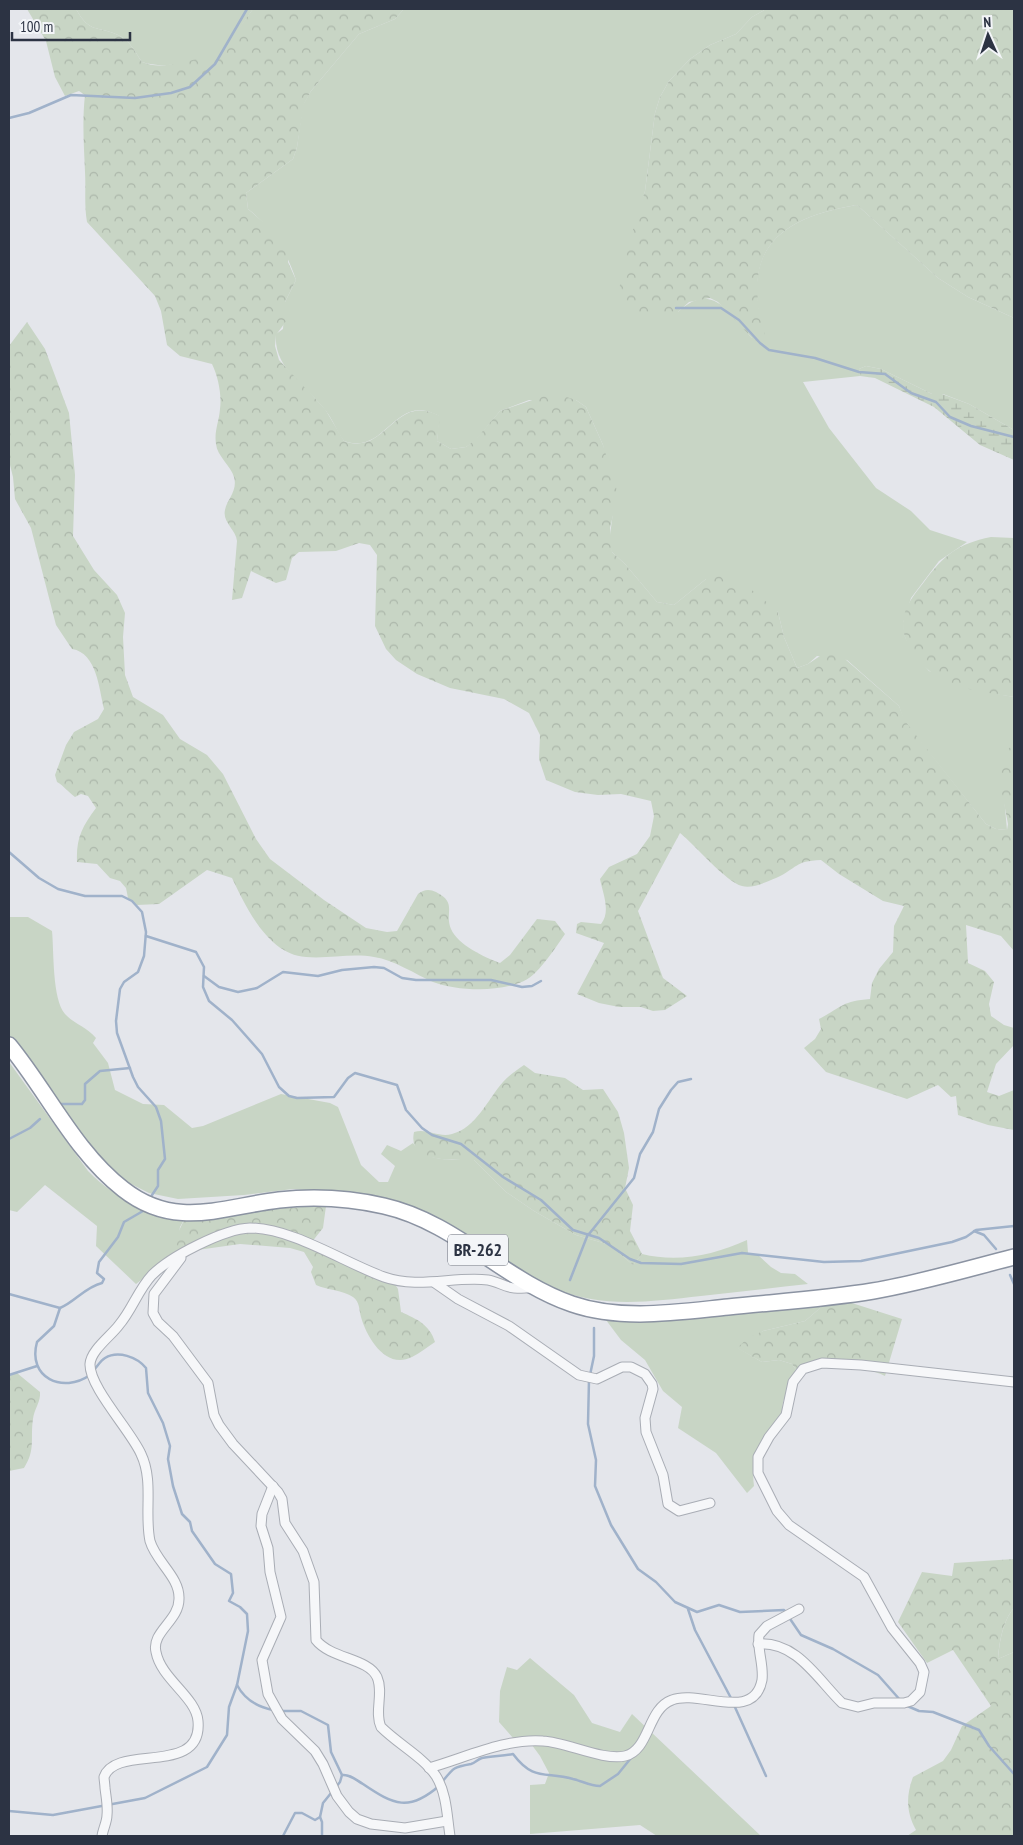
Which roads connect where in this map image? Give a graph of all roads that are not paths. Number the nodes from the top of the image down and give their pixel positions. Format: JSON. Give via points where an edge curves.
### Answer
{"nodes":[{"id":1,"x":9,"y":1045,"type":"edge"},
{"id":2,"x":186,"y":1252,"type":"junction"},
{"id":3,"x":1014,"y":1257,"type":"edge"},
{"id":4,"x":435,"y":1283,"type":"junction"},
{"id":5,"x":536,"y":1288,"type":"junction"},
{"id":6,"x":1014,"y":1382,"type":"edge"},
{"id":7,"x":273,"y":1486,"type":"junction"},
{"id":8,"x":710,"y":1503,"type":"dead end"},
{"id":9,"x":799,"y":1609,"type":"dead end"},
{"id":10,"x":758,"y":1644,"type":"junction"},
{"id":11,"x":429,"y":1768,"type":"junction"},
{"id":12,"x":447,"y":1821,"type":"junction"},
{"id":13,"x":102,"y":1836,"type":"edge"},
{"id":14,"x":450,"y":1836,"type":"edge"}],
"edges":[{"from":1,"to":5,"type":"highway","number":"BR-262","via":[[94,1160],[124,1190],[148,1204],[184,1214],[310,1197],[346,1199],[388,1207],[431,1223]]},
{"from":2,"to":4,"type":"street","via":[[236,1230],[262,1229],[387,1278]]},
{"from":2,"to":7,"type":"street","via":[[154,1294],[153,1313],[208,1382],[218,1425]]},
{"from":2,"to":13,"type":"street","via":[[153,1274],[123,1321],[93,1356],[90,1367],[96,1386],[144,1461],[151,1545],[180,1595],[176,1614],[155,1643],[156,1652],[166,1674],[196,1713],[198,1730],[192,1743],[182,1752],[124,1762],[107,1773],[104,1780],[107,1816]]},
{"from":3,"to":5,"type":"highway","number":"BR-262","via":[[873,1291],[645,1314],[575,1305]]},
{"from":4,"to":5,"type":"street","via":[[488,1280],[511,1287]]},
{"from":4,"to":8,"type":"street","via":[[509,1326],[579,1375],[597,1379],[622,1367],[631,1367],[645,1374],[653,1389],[645,1418],[646,1432],[664,1476],[668,1504],[679,1511]]},
{"from":6,"to":10,"type":"street","via":[[861,1365],[822,1363],[803,1369],[793,1382],[784,1419],[758,1458],[758,1473],[777,1511],[789,1526],[858,1572],[869,1584],[892,1628],[923,1667],[924,1680],[920,1692],[911,1701],[850,1707],[842,1704],[797,1656],[778,1646]]},
{"from":7,"to":11,"type":"street","via":[[282,1499],[285,1523],[309,1567],[315,1591],[316,1640],[331,1653],[371,1669],[378,1680],[381,1727]]},
{"from":7,"to":12,"type":"street","via":[[261,1526],[281,1617],[262,1660],[268,1694],[282,1719],[315,1751],[337,1796],[357,1819],[378,1826],[405,1828]]},
{"from":9,"to":10,"type":"street","via":[[761,1631]]},
{"from":10,"to":11,"type":"street","via":[[762,1680],[751,1698],[742,1703],[691,1697],[671,1700],[656,1713],[638,1747],[628,1755],[615,1756],[543,1741],[525,1741]]},
{"from":11,"to":12,"type":"street","via":[[441,1788]]},
{"from":12,"to":14,"type":"street"}]}
